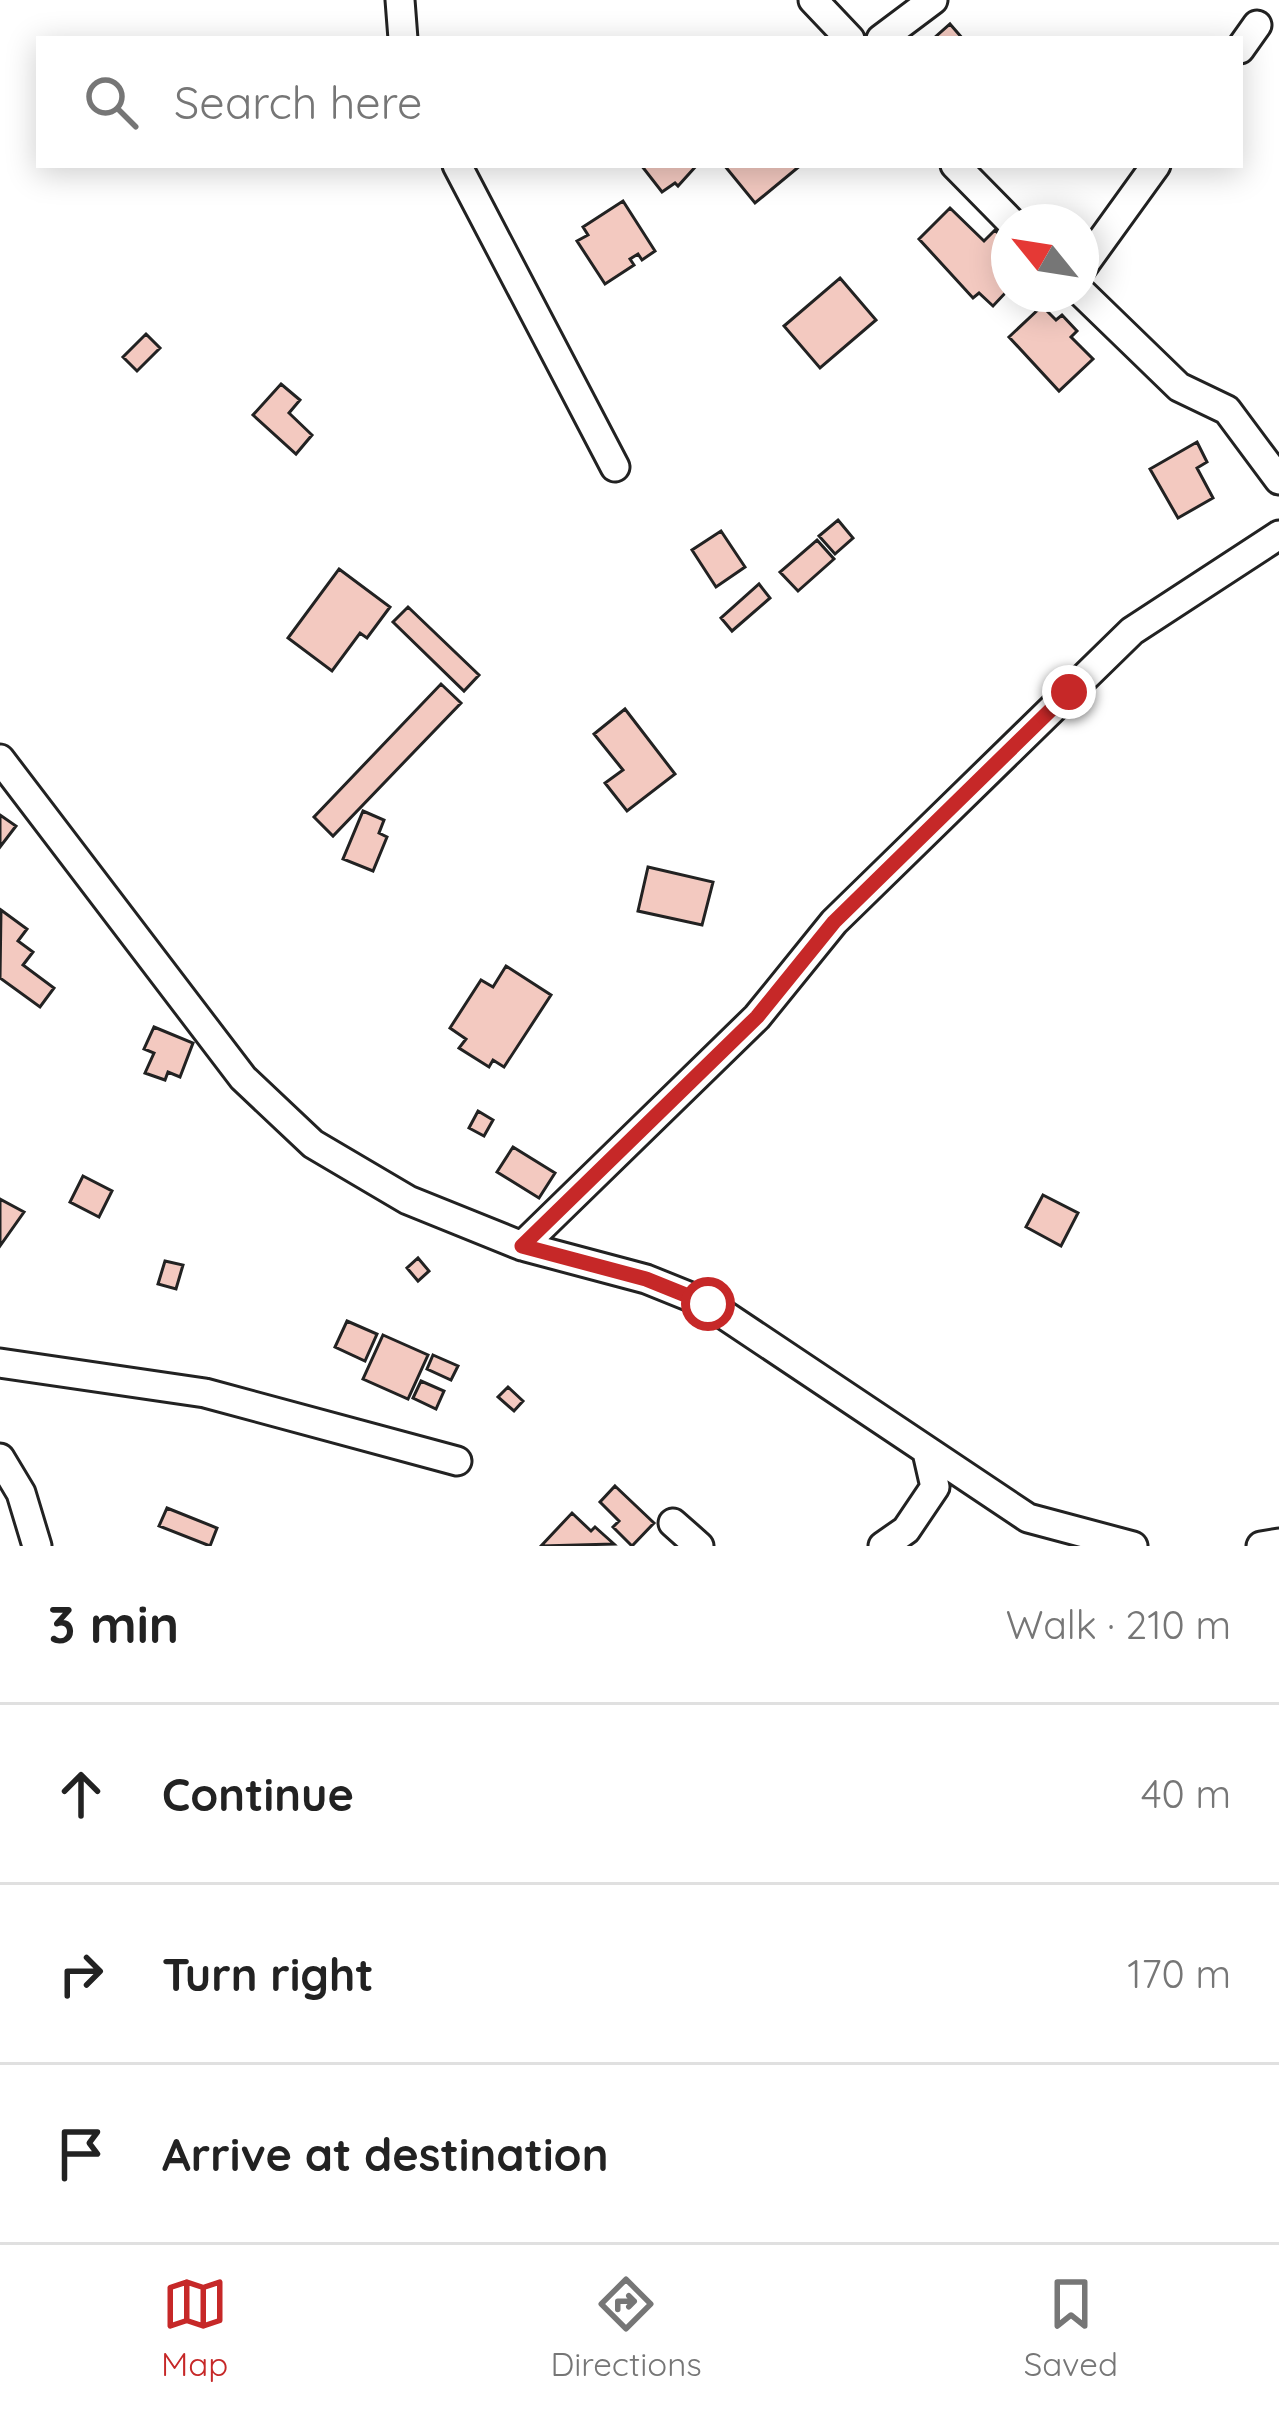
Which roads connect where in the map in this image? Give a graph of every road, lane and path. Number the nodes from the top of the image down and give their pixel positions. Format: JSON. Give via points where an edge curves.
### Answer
{"nodes":[{"id":1,"x":400,"y":0,"type":"edge"},
{"id":2,"x":813,"y":0,"type":"edge"},
{"id":3,"x":933,"y":0,"type":"edge"},
{"id":4,"x":1257,"y":25,"type":"dead end"},
{"id":5,"x":403,"y":36,"type":"edge"},
{"id":6,"x":847,"y":36,"type":"edge"},
{"id":7,"x":885,"y":36,"type":"edge"},
{"id":8,"x":1243,"y":45,"type":"edge"},
{"id":9,"x":459,"y":168,"type":"edge"},
{"id":10,"x":958,"y":168,"type":"edge"},
{"id":11,"x":1154,"y":168,"type":"edge"},
{"id":12,"x":993,"y":204,"type":"edge"},
{"id":13,"x":1099,"y":244,"type":"edge"},
{"id":14,"x":1099,"y":310,"type":"edge"},
{"id":15,"x":615,"y":467,"type":"dead end"},
{"id":16,"x":1279,"y":479,"type":"edge"},
{"id":17,"x":1279,"y":535,"type":"edge"},
{"id":18,"x":0,"y":759,"type":"edge"},
{"id":19,"x":522,"y":1246,"type":"junction"},
{"id":20,"x":0,"y":1363,"type":"edge"},
{"id":21,"x":927,"y":1452,"type":"junction"},
{"id":22,"x":0,"y":1458,"type":"edge"},
{"id":23,"x":457,"y":1461,"type":"dead end"},
{"id":24,"x":673,"y":1522,"type":"dead end"},
{"id":25,"x":1279,"y":1543,"type":"edge"},
{"id":26,"x":37,"y":1546,"type":"edge"},
{"id":27,"x":699,"y":1546,"type":"edge"},
{"id":28,"x":883,"y":1546,"type":"edge"},
{"id":29,"x":1133,"y":1546,"type":"edge"},
{"id":30,"x":1261,"y":1546,"type":"edge"}],
"edges":[{"from":1,"to":5,"type":"street"},
{"from":2,"to":6,"type":"street"},
{"from":3,"to":7,"type":"street"},
{"from":4,"to":8,"type":"street"},
{"from":9,"to":15,"type":"street"},
{"from":10,"to":12,"type":"street"},
{"from":11,"to":13,"type":"street"},
{"from":14,"to":16,"type":"street","via":[[1179,388],[1227,410]]},
{"from":17,"to":19,"type":"street","via":[[1132,631],[834,922],[757,1017]]},
{"from":18,"to":19,"type":"street","via":[[243,1078],[313,1144],[408,1200]]},
{"from":19,"to":21,"type":"street","via":[[708,1304]]},
{"from":20,"to":23,"type":"street","via":[[206,1393]]},
{"from":21,"to":28,"type":"street","via":[[935,1487],[906,1530]]},
{"from":21,"to":29,"type":"street","via":[[1028,1518]]},
{"from":22,"to":26,"type":"street"},
{"from":24,"to":27,"type":"street"},
{"from":25,"to":30,"type":"street"}]}
